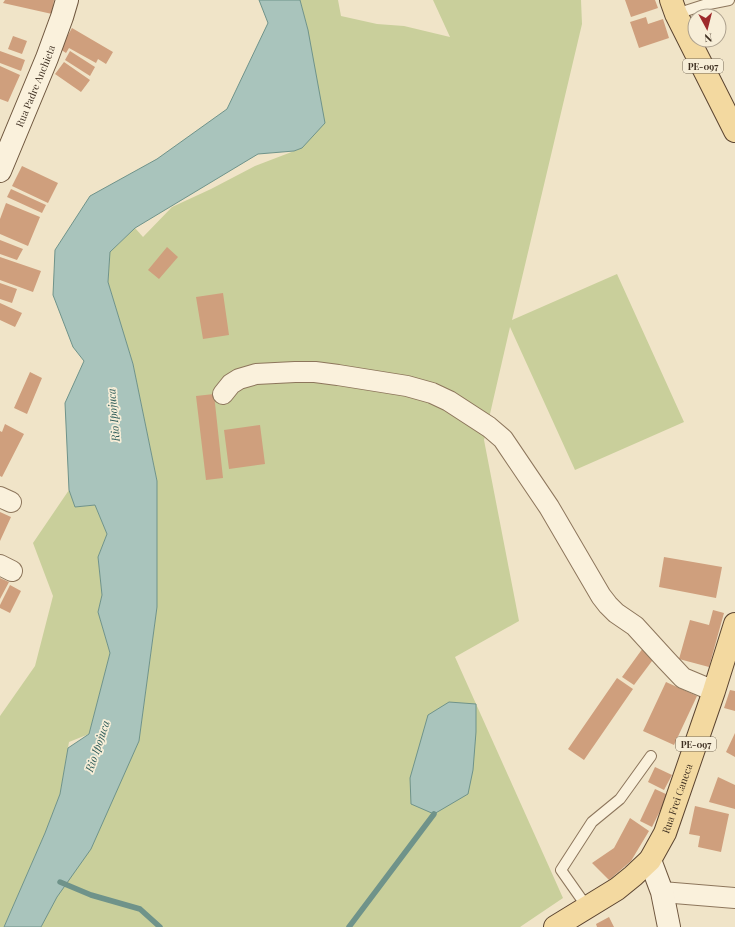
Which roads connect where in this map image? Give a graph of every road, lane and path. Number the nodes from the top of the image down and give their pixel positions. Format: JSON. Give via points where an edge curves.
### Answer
{"nodes":[{"id":1,"x":67,"y":0,"type":"edge"},
{"id":2,"x":729,"y":0,"type":"edge"},
{"id":3,"x":674,"y":7,"type":"edge"},
{"id":4,"x":735,"y":132,"type":"edge"},
{"id":5,"x":0,"y":171,"type":"edge"},
{"id":6,"x":224,"y":394,"type":"dead end"},
{"id":7,"x":735,"y":624,"type":"edge"},
{"id":8,"x":714,"y":690,"type":"junction"},
{"id":9,"x":651,"y":756,"type":"dead end"},
{"id":10,"x":650,"y":860,"type":"junction"},
{"id":11,"x":662,"y":892,"type":"junction"},
{"id":12,"x":735,"y":898,"type":"edge"},
{"id":13,"x":587,"y":907,"type":"junction"},
{"id":14,"x":555,"y":927,"type":"edge"},
{"id":15,"x":669,"y":927,"type":"edge"}],
"edges":[{"from":1,"to":5,"type":"street","name":"Rua Padre Anchieta","via":[[47,58]]},
{"from":2,"to":3,"type":"lane"},
{"from":3,"to":4,"type":"main road","number":"PE-097"},
{"from":6,"to":8,"type":"street","via":[[231,384],[256,374],[315,372],[407,386],[432,393],[473,415],[503,439],[549,506],[608,605],[635,626],[683,678]]},
{"from":7,"to":8,"type":"main road","name":"Rua Frei Caneca","number":"PE-097"},
{"from":8,"to":10,"type":"main road","name":"Rua Frei Caneca","number":"PE-097","via":[[665,833]]},
{"from":9,"to":13,"type":"lane","via":[[620,799],[592,822],[561,870]]},
{"from":10,"to":11,"type":"street"},
{"from":10,"to":13,"type":"main road","name":"Rua Frei Caneca","number":"PE-097","via":[[617,889]]},
{"from":11,"to":12,"type":"street"},
{"from":11,"to":15,"type":"street"},
{"from":13,"to":14,"type":"main road","name":"Rua Frei Caneca","number":"PE-097"}]}
